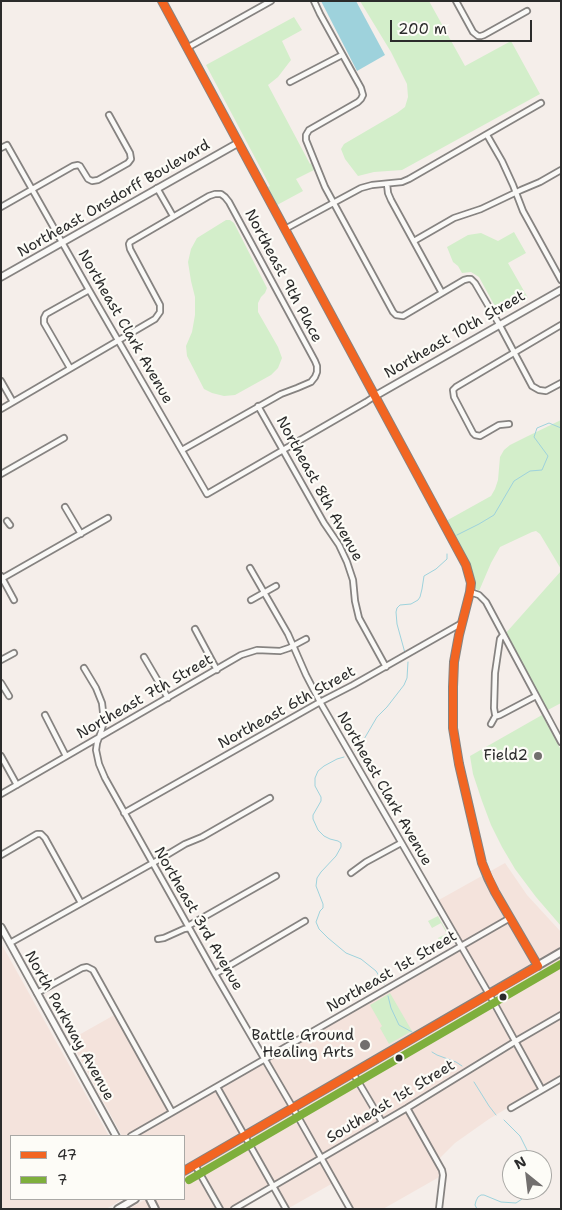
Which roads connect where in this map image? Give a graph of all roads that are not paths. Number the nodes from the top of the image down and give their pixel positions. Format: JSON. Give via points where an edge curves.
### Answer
{"nodes":[{"id":1,"x":162,"y":1,"type":"edge"},
{"id":2,"x":271,"y":1,"type":"edge"},
{"id":3,"x":314,"y":1,"type":"edge"},
{"id":4,"x":456,"y":1,"type":"edge"},
{"id":5,"x":527,"y":11,"type":"dead end"},
{"id":6,"x":187,"y":48,"type":"junction"},
{"id":7,"x":342,"y":54,"type":"junction"},
{"id":8,"x":290,"y":82,"type":"dead end"},
{"id":9,"x":541,"y":103,"type":"dead end"},
{"id":10,"x":109,"y":114,"type":"dead end"},
{"id":11,"x":487,"y":135,"type":"junction"},
{"id":12,"x":238,"y":143,"type":"junction"},
{"id":13,"x":1,"y":148,"type":"edge"},
{"id":14,"x":561,"y":170,"type":"edge"},
{"id":15,"x":387,"y":184,"type":"junction"},
{"id":16,"x":157,"y":188,"type":"junction"},
{"id":17,"x":32,"y":190,"type":"junction"},
{"id":18,"x":515,"y":192,"type":"junction"},
{"id":19,"x":334,"y":204,"type":"junction"},
{"id":20,"x":1,"y":207,"type":"edge"},
{"id":21,"x":173,"y":216,"type":"junction"},
{"id":22,"x":285,"y":229,"type":"junction"},
{"id":23,"x":414,"y":241,"type":"junction"},
{"id":24,"x":62,"y":243,"type":"junction"},
{"id":25,"x":1,"y":277,"type":"edge"},
{"id":26,"x":561,"y":280,"type":"edge"},
{"id":27,"x":89,"y":290,"type":"junction"},
{"id":28,"x":561,"y":290,"type":"edge"},
{"id":29,"x":442,"y":292,"type":"junction"},
{"id":30,"x":499,"y":324,"type":"junction"},
{"id":31,"x":561,"y":325,"type":"edge"},
{"id":32,"x":118,"y":341,"type":"junction"},
{"id":33,"x":514,"y":352,"type":"junction"},
{"id":34,"x":70,"y":368,"type":"junction"},
{"id":35,"x":1,"y":382,"type":"edge"},
{"id":36,"x":561,"y":384,"type":"edge"},
{"id":37,"x":375,"y":396,"type":"junction"},
{"id":38,"x":13,"y":402,"type":"junction"},
{"id":39,"x":258,"y":406,"type":"junction"},
{"id":40,"x":1,"y":409,"type":"edge"},
{"id":41,"x":509,"y":424,"type":"dead end"},
{"id":42,"x":64,"y":438,"type":"dead end"},
{"id":43,"x":182,"y":450,"type":"junction"},
{"id":44,"x":283,"y":450,"type":"junction"},
{"id":45,"x":1,"y":474,"type":"edge"},
{"id":46,"x":207,"y":494,"type":"joint"},
{"id":47,"x":65,"y":507,"type":"dead end"},
{"id":48,"x":108,"y":518,"type":"dead end"},
{"id":49,"x":81,"y":534,"type":"junction"},
{"id":50,"x":250,"y":568,"type":"dead end"},
{"id":51,"x":2,"y":578,"type":"edge"},
{"id":52,"x":276,"y":586,"type":"dead end"},
{"id":53,"x":470,"y":592,"type":"junction"},
{"id":54,"x":264,"y":593,"type":"junction"},
{"id":55,"x":14,"y":600,"type":"dead end"},
{"id":56,"x":251,"y":600,"type":"dead end"},
{"id":57,"x":462,"y":623,"type":"junction"},
{"id":58,"x":195,"y":629,"type":"dead end"},
{"id":59,"x":503,"y":635,"type":"junction"},
{"id":60,"x":306,"y":639,"type":"dead end"},
{"id":61,"x":294,"y":646,"type":"junction"},
{"id":62,"x":14,"y":653,"type":"dead end"},
{"id":63,"x":144,"y":657,"type":"dead end"},
{"id":64,"x":1,"y":660,"type":"edge"},
{"id":65,"x":386,"y":667,"type":"junction"},
{"id":66,"x":84,"y":668,"type":"dead end"},
{"id":67,"x":217,"y":670,"type":"junction"},
{"id":68,"x":1,"y":682,"type":"edge"},
{"id":69,"x":9,"y":696,"type":"dead end"},
{"id":70,"x":536,"y":696,"type":"junction"},
{"id":71,"x":168,"y":698,"type":"junction"},
{"id":72,"x":320,"y":702,"type":"junction"},
{"id":73,"x":45,"y":715,"type":"dead end"},
{"id":74,"x":496,"y":715,"type":"junction"},
{"id":75,"x":491,"y":724,"type":"dead end"},
{"id":76,"x":99,"y":737,"type":"junction"},
{"id":77,"x":561,"y":742,"type":"edge"},
{"id":78,"x":1,"y":756,"type":"edge"},
{"id":79,"x":66,"y":756,"type":"junction"},
{"id":80,"x":17,"y":784,"type":"junction"},
{"id":81,"x":1,"y":794,"type":"edge"},
{"id":82,"x":270,"y":798,"type":"dead end"},
{"id":83,"x":124,"y":813,"type":"junction"},
{"id":84,"x":401,"y":843,"type":"junction"},
{"id":85,"x":1,"y":855,"type":"edge"},
{"id":86,"x":152,"y":863,"type":"junction"},
{"id":87,"x":351,"y":873,"type":"dead end"},
{"id":88,"x":276,"y":876,"type":"dead end"},
{"id":89,"x":80,"y":903,"type":"junction"},
{"id":90,"x":510,"y":918,"type":"junction"},
{"id":91,"x":305,"y":921,"type":"dead end"},
{"id":92,"x":189,"y":927,"type":"junction"},
{"id":93,"x":1,"y":928,"type":"edge"},
{"id":94,"x":158,"y":940,"type":"dead end"},
{"id":95,"x":10,"y":943,"type":"junction"},
{"id":96,"x":461,"y":946,"type":"junction"},
{"id":97,"x":561,"y":952,"type":"edge"},
{"id":98,"x":538,"y":966,"type":"junction"},
{"id":99,"x":215,"y":974,"type":"junction"},
{"id":100,"x":37,"y":993,"type":"junction"},
{"id":101,"x":489,"y":994,"type":"junction"},
{"id":102,"x":561,"y":1015,"type":"edge"},
{"id":103,"x":516,"y":1041,"type":"junction"},
{"id":104,"x":264,"y":1059,"type":"junction"},
{"id":105,"x":353,"y":1073,"type":"junction"},
{"id":106,"x":561,"y":1079,"type":"edge"},
{"id":107,"x":217,"y":1086,"type":"junction"},
{"id":108,"x":542,"y":1090,"type":"junction"},
{"id":109,"x":293,"y":1108,"type":"junction"},
{"id":110,"x":407,"y":1108,"type":"junction"},
{"id":111,"x":511,"y":1108,"type":"dead end"},
{"id":112,"x":172,"y":1112,"type":"junction"},
{"id":113,"x":382,"y":1122,"type":"junction"},
{"id":114,"x":115,"y":1135,"type":"edge"},
{"id":115,"x":133,"y":1135,"type":"edge"},
{"id":116,"x":245,"y":1136,"type":"junction"},
{"id":117,"x":322,"y":1158,"type":"junction"},
{"id":118,"x":196,"y":1165,"type":"junction"},
{"id":119,"x":185,"y":1170,"type":"edge"},
{"id":120,"x":274,"y":1186,"type":"junction"},
{"id":121,"x":134,"y":1200,"type":"edge"},
{"id":122,"x":349,"y":1207,"type":"edge"},
{"id":123,"x":118,"y":1209,"type":"edge"},
{"id":124,"x":220,"y":1209,"type":"edge"},
{"id":125,"x":234,"y":1209,"type":"edge"},
{"id":126,"x":286,"y":1209,"type":"edge"},
{"id":127,"x":342,"y":1209,"type":"edge"},
{"id":128,"x":439,"y":1209,"type":"edge"}],
"edges":[{"from":1,"to":6,"type":"main road"},
{"from":2,"to":6,"type":"street"},
{"from":3,"to":7,"type":"street"},
{"from":4,"to":5,"type":"street","via":[[478,36],[484,36]]},
{"from":6,"to":12,"type":"main road"},
{"from":7,"to":8,"type":"street"},
{"from":7,"to":19,"type":"street","via":[[362,88],[362,97],[306,135],[322,182]]},
{"from":9,"to":11,"type":"street"},
{"from":10,"to":17,"type":"street","via":[[130,153],[132,159],[128,163],[92,181],[82,168],[73,166]]},
{"from":11,"to":15,"type":"street","via":[[409,179]]},
{"from":11,"to":18,"type":"street"},
{"from":12,"to":16,"type":"street","name":"Northeast Onsdorff Boulevard"},
{"from":12,"to":22,"type":"main road"},
{"from":13,"to":17,"type":"street","name":"Northeast Clark Avenue","via":[[7,145]]},
{"from":14,"to":18,"type":"street"},
{"from":15,"to":19,"type":"street","via":[[361,188]]},
{"from":15,"to":23,"type":"street","via":[[390,197]]},
{"from":16,"to":21,"type":"street"},
{"from":16,"to":24,"type":"street","name":"Northeast Onsdorff Boulevard"},
{"from":17,"to":20,"type":"street"},
{"from":17,"to":24,"type":"street","name":"Northeast Clark Avenue"},
{"from":18,"to":23,"type":"street","via":[[481,210],[454,218]]},
{"from":18,"to":26,"type":"street"},
{"from":19,"to":22,"type":"street"},
{"from":19,"to":29,"type":"street","via":[[393,312],[398,316],[405,315]]},
{"from":21,"to":32,"type":"street","via":[[129,244],[159,301],[160,312],[152,321]]},
{"from":21,"to":39,"type":"street","name":"Northeast 9th Place","via":[[212,195],[225,197],[316,363],[317,372],[310,382]]},
{"from":22,"to":37,"type":"main road"},
{"from":23,"to":29,"type":"street"},
{"from":24,"to":25,"type":"street","name":"Northeast Onsdorff Boulevard"},
{"from":24,"to":27,"type":"street","name":"Northeast Clark Avenue"},
{"from":27,"to":32,"type":"street","name":"Northeast Clark Avenue"},
{"from":27,"to":34,"type":"street","via":[[44,318]]},
{"from":28,"to":30,"type":"street","name":"Northeast 10th Street"},
{"from":29,"to":30,"type":"street","via":[[464,280],[471,280]]},
{"from":30,"to":33,"type":"street"},
{"from":30,"to":37,"type":"street","name":"Northeast 10th Street"},
{"from":31,"to":33,"type":"street"},
{"from":32,"to":34,"type":"street"},
{"from":32,"to":43,"type":"street","name":"Northeast Clark Avenue"},
{"from":33,"to":36,"type":"street","via":[[534,388],[549,390]]},
{"from":33,"to":41,"type":"street","via":[[453,390],[475,435]]},
{"from":34,"to":38,"type":"street"},
{"from":35,"to":38,"type":"street"},
{"from":37,"to":44,"type":"street","name":"Northeast 10th Street"},
{"from":37,"to":53,"type":"main road","via":[[466,565]]},
{"from":38,"to":40,"type":"street"},
{"from":39,"to":43,"type":"street"},
{"from":39,"to":44,"type":"street","name":"Northeast 8th Avenue"},
{"from":42,"to":45,"type":"street"},
{"from":43,"to":46,"type":"street","name":"Northeast Clark Avenue"},
{"from":44,"to":46,"type":"street","name":"Northeast 10th Street"},
{"from":44,"to":65,"type":"street","name":"Northeast 8th Avenue","via":[[347,562],[359,618]]},
{"from":47,"to":49,"type":"street"},
{"from":48,"to":49,"type":"street"},
{"from":49,"to":51,"type":"street"},
{"from":50,"to":54,"type":"street","name":"Northeast Clark Avenue"},
{"from":51,"to":55,"type":"street"},
{"from":52,"to":54,"type":"street"},
{"from":53,"to":57,"type":"main road"},
{"from":53,"to":59,"type":"street","via":[[480,595],[486,602]]},
{"from":54,"to":56,"type":"street"},
{"from":54,"to":61,"type":"street","name":"Northeast Clark Avenue"},
{"from":57,"to":65,"type":"street","name":"Northeast 6th Street"},
{"from":57,"to":90,"type":"main road","via":[[452,686],[453,728],[460,772],[482,863]]},
{"from":58,"to":67,"type":"street"},
{"from":59,"to":70,"type":"street"},
{"from":59,"to":74,"type":"street","via":[[494,673]]},
{"from":60,"to":61,"type":"street","name":"Northeast 7th Street"},
{"from":61,"to":67,"type":"street","name":"Northeast 7th Street","via":[[280,651],[252,651]]},
{"from":61,"to":72,"type":"street","name":"Northeast Clark Avenue"},
{"from":62,"to":64,"type":"street"},
{"from":63,"to":71,"type":"street"},
{"from":65,"to":72,"type":"street","name":"Northeast 6th Street"},
{"from":66,"to":76,"type":"street","name":"Northeast 3rd Avenue","via":[[102,703],[104,721]]},
{"from":67,"to":71,"type":"street","name":"Northeast 7th Street"},
{"from":68,"to":69,"type":"street"},
{"from":70,"to":74,"type":"street"},
{"from":70,"to":77,"type":"street"},
{"from":71,"to":76,"type":"street","name":"Northeast 7th Street"},
{"from":72,"to":83,"type":"street","name":"Northeast 6th Street"},
{"from":72,"to":84,"type":"street","name":"Northeast Clark Avenue"},
{"from":73,"to":79,"type":"street"},
{"from":74,"to":75,"type":"street"},
{"from":76,"to":79,"type":"street","name":"Northeast 7th Street"},
{"from":76,"to":83,"type":"street","name":"Northeast 3rd Avenue","via":[[96,750],[99,764]]},
{"from":78,"to":80,"type":"street"},
{"from":79,"to":80,"type":"street","name":"Northeast 7th Street"},
{"from":80,"to":81,"type":"street","name":"Northeast 7th Street"},
{"from":82,"to":86,"type":"street"},
{"from":83,"to":86,"type":"street","name":"Northeast 3rd Avenue"},
{"from":84,"to":87,"type":"street"},
{"from":84,"to":96,"type":"street","name":"Northeast Clark Avenue"},
{"from":85,"to":89,"type":"street","via":[[41,834]]},
{"from":86,"to":89,"type":"street"},
{"from":86,"to":92,"type":"street","name":"Northeast 3rd Avenue"},
{"from":88,"to":92,"type":"street"},
{"from":89,"to":95,"type":"street"},
{"from":90,"to":96,"type":"street","name":"Northeast 1st Street"},
{"from":90,"to":98,"type":"main road"},
{"from":91,"to":99,"type":"street"},
{"from":92,"to":94,"type":"street"},
{"from":92,"to":99,"type":"street","name":"Northeast 3rd Avenue"},
{"from":93,"to":95,"type":"street","name":"North Parkway Avenue"},
{"from":95,"to":100,"type":"street","name":"North Parkway Avenue"},
{"from":96,"to":101,"type":"street","name":"Northeast Clark Avenue"},
{"from":96,"to":104,"type":"street","name":"Northeast 1st Street"},
{"from":97,"to":98,"type":"main road"},
{"from":98,"to":101,"type":"main road"},
{"from":99,"to":104,"type":"street","name":"Northeast 3rd Avenue"},
{"from":100,"to":112,"type":"street","via":[[82,968],[95,972]]},
{"from":100,"to":114,"type":"street","name":"North Parkway Avenue"},
{"from":101,"to":103,"type":"street","name":"Northeast Clark Avenue"},
{"from":101,"to":105,"type":"main road"},
{"from":102,"to":103,"type":"street","name":"Southeast 1st Street"},
{"from":103,"to":108,"type":"street","name":"Northeast Clark Avenue"},
{"from":103,"to":110,"type":"street","name":"Southeast 1st Street"},
{"from":104,"to":107,"type":"street","name":"Northeast 1st Street"},
{"from":104,"to":109,"type":"street","name":"Northeast 3rd Avenue"},
{"from":105,"to":109,"type":"main road"},
{"from":105,"to":113,"type":"street"},
{"from":106,"to":108,"type":"street"},
{"from":107,"to":112,"type":"street","name":"Northeast 1st Street"},
{"from":107,"to":116,"type":"street"},
{"from":108,"to":111,"type":"street"},
{"from":109,"to":116,"type":"main road"},
{"from":109,"to":117,"type":"street","name":"Northeast 3rd Avenue"},
{"from":110,"to":113,"type":"street","name":"Southeast 1st Street"},
{"from":110,"to":128,"type":"street","via":[[442,1170]]},
{"from":112,"to":115,"type":"street","name":"Northeast 1st Street"},
{"from":113,"to":117,"type":"street","name":"Southeast 1st Street"},
{"from":116,"to":118,"type":"main road"},
{"from":116,"to":120,"type":"street"},
{"from":117,"to":120,"type":"street","name":"Southeast 1st Street"},
{"from":117,"to":122,"type":"street","name":"Northeast 3rd Avenue"},
{"from":118,"to":119,"type":"main road"},
{"from":118,"to":124,"type":"street"},
{"from":120,"to":125,"type":"street","name":"Southeast 1st Street"},
{"from":120,"to":126,"type":"street"},
{"from":121,"to":123,"type":"main road"},
{"from":122,"to":127,"type":"street"}]}
